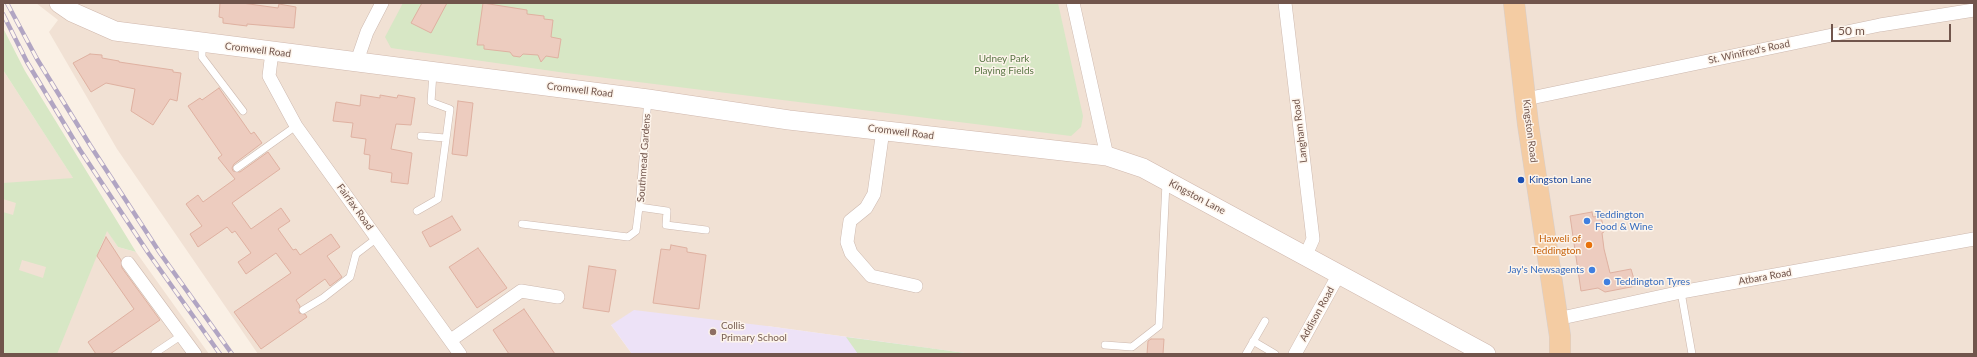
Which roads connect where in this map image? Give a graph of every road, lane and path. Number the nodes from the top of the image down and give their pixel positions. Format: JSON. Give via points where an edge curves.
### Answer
{"nodes":[{"id":1,"x":382,"y":3,"type":"edge"},
{"id":2,"x":1073,"y":3,"type":"edge"},
{"id":3,"x":1285,"y":3,"type":"edge"},
{"id":4,"x":1514,"y":3,"type":"edge"},
{"id":5,"x":69,"y":6,"type":"edge"},
{"id":6,"x":1974,"y":10,"type":"edge"},
{"id":7,"x":202,"y":43,"type":"junction"},
{"id":8,"x":272,"y":52,"type":"junction"},
{"id":9,"x":357,"y":62,"type":"junction"},
{"id":10,"x":433,"y":72,"type":"junction"},
{"id":11,"x":648,"y":99,"type":"junction"},
{"id":12,"x":1526,"y":100,"type":"junction"},
{"id":13,"x":243,"y":111,"type":"dead end"},
{"id":14,"x":296,"y":126,"type":"junction"},
{"id":15,"x":882,"y":130,"type":"junction"},
{"id":16,"x":421,"y":136,"type":"dead end"},
{"id":17,"x":445,"y":138,"type":"junction"},
{"id":18,"x":1107,"y":156,"type":"junction"},
{"id":19,"x":237,"y":168,"type":"dead end"},
{"id":20,"x":1166,"y":181,"type":"junction"},
{"id":21,"x":639,"y":207,"type":"junction"},
{"id":22,"x":417,"y":211,"type":"dead end"},
{"id":23,"x":522,"y":224,"type":"dead end"},
{"id":24,"x":706,"y":230,"type":"dead end"},
{"id":25,"x":377,"y":238,"type":"junction"},
{"id":26,"x":1974,"y":239,"type":"edge"},
{"id":27,"x":1305,"y":257,"type":"junction"},
{"id":28,"x":128,"y":263,"type":"dead end"},
{"id":29,"x":1339,"y":274,"type":"junction"},
{"id":30,"x":916,"y":286,"type":"dead end"},
{"id":31,"x":1681,"y":292,"type":"junction"},
{"id":32,"x":558,"y":297,"type":"dead end"},
{"id":33,"x":303,"y":310,"type":"dead end"},
{"id":34,"x":1557,"y":319,"type":"junction"},
{"id":35,"x":1264,"y":321,"type":"dead end"},
{"id":36,"x":182,"y":335,"type":"junction"},
{"id":37,"x":451,"y":340,"type":"junction"},
{"id":38,"x":1253,"y":341,"type":"junction"},
{"id":39,"x":1105,"y":345,"type":"dead end"},
{"id":40,"x":154,"y":353,"type":"edge"},
{"id":41,"x":1481,"y":353,"type":"edge"},
{"id":42,"x":195,"y":354,"type":"edge"},
{"id":43,"x":460,"y":354,"type":"edge"},
{"id":44,"x":1246,"y":354,"type":"edge"},
{"id":45,"x":1275,"y":354,"type":"edge"},
{"id":46,"x":1296,"y":354,"type":"edge"},
{"id":47,"x":1560,"y":354,"type":"edge"},
{"id":48,"x":1692,"y":354,"type":"edge"}],
"edges":[{"from":1,"to":9,"type":"street","via":[[367,32]]},
{"from":2,"to":18,"type":"street"},
{"from":3,"to":27,"type":"street","name":"Langham Road","via":[[1313,239]]},
{"from":4,"to":12,"type":"main road","name":"Kingston Road"},
{"from":5,"to":7,"type":"main road","name":"Cromwell Road","via":[[115,30]]},
{"from":6,"to":12,"type":"street","name":"St. Winifred's Road","via":[[1880,24]]},
{"from":7,"to":8,"type":"main road","name":"Cromwell Road"},
{"from":7,"to":13,"type":"lane","via":[[202,57]]},
{"from":8,"to":9,"type":"main road","name":"Cromwell Road"},
{"from":8,"to":14,"type":"street","name":"Fairfax Road","via":[[269,76]]},
{"from":9,"to":10,"type":"main road","name":"Cromwell Road"},
{"from":10,"to":11,"type":"main road","name":"Cromwell Road"},
{"from":10,"to":17,"type":"lane","via":[[431,102],[450,109]]},
{"from":11,"to":15,"type":"main road","name":"Cromwell Road","via":[[789,120]]},
{"from":11,"to":21,"type":"lane","name":"Southmead Gardens"},
{"from":12,"to":34,"type":"main road","name":"Kingston Road"},
{"from":14,"to":19,"type":"lane"},
{"from":14,"to":25,"type":"street","name":"Fairfax Road"},
{"from":15,"to":18,"type":"main road","name":"Cromwell Road"},
{"from":15,"to":30,"type":"street","via":[[874,194],[866,208],[850,221],[847,242],[851,253],[871,276]]},
{"from":16,"to":17,"type":"lane"},
{"from":17,"to":22,"type":"lane","via":[[438,199]]},
{"from":18,"to":20,"type":"main road","name":"Kingston Lane","via":[[1143,168]]},
{"from":20,"to":27,"type":"main road","name":"Kingston Lane"},
{"from":20,"to":39,"type":"lane","via":[[1159,326],[1132,346]]},
{"from":21,"to":23,"type":"lane","via":[[636,232],[628,237]]},
{"from":21,"to":24,"type":"lane","name":"Southmead Gardens","via":[[667,211],[666,225]]},
{"from":25,"to":33,"type":"lane","via":[[356,254],[350,277]]},
{"from":25,"to":37,"type":"street","name":"Fairfax Road"},
{"from":26,"to":31,"type":"street","name":"Atbara Road"},
{"from":27,"to":29,"type":"main road","name":"Kingston Lane"},
{"from":28,"to":36,"type":"street"},
{"from":29,"to":41,"type":"main road","name":"Kingston Lane"},
{"from":29,"to":46,"type":"street","name":"Addison Road"},
{"from":31,"to":34,"type":"street","name":"Atbara Road"},
{"from":31,"to":48,"type":"lane"},
{"from":32,"to":37,"type":"street","via":[[521,291]]},
{"from":34,"to":47,"type":"main road","name":"Kingston Road"},
{"from":35,"to":38,"type":"lane"},
{"from":36,"to":40,"type":"lane"},
{"from":36,"to":42,"type":"street"},
{"from":37,"to":43,"type":"street","name":"Fairfax Road"},
{"from":38,"to":44,"type":"lane"},
{"from":38,"to":45,"type":"lane"}]}
